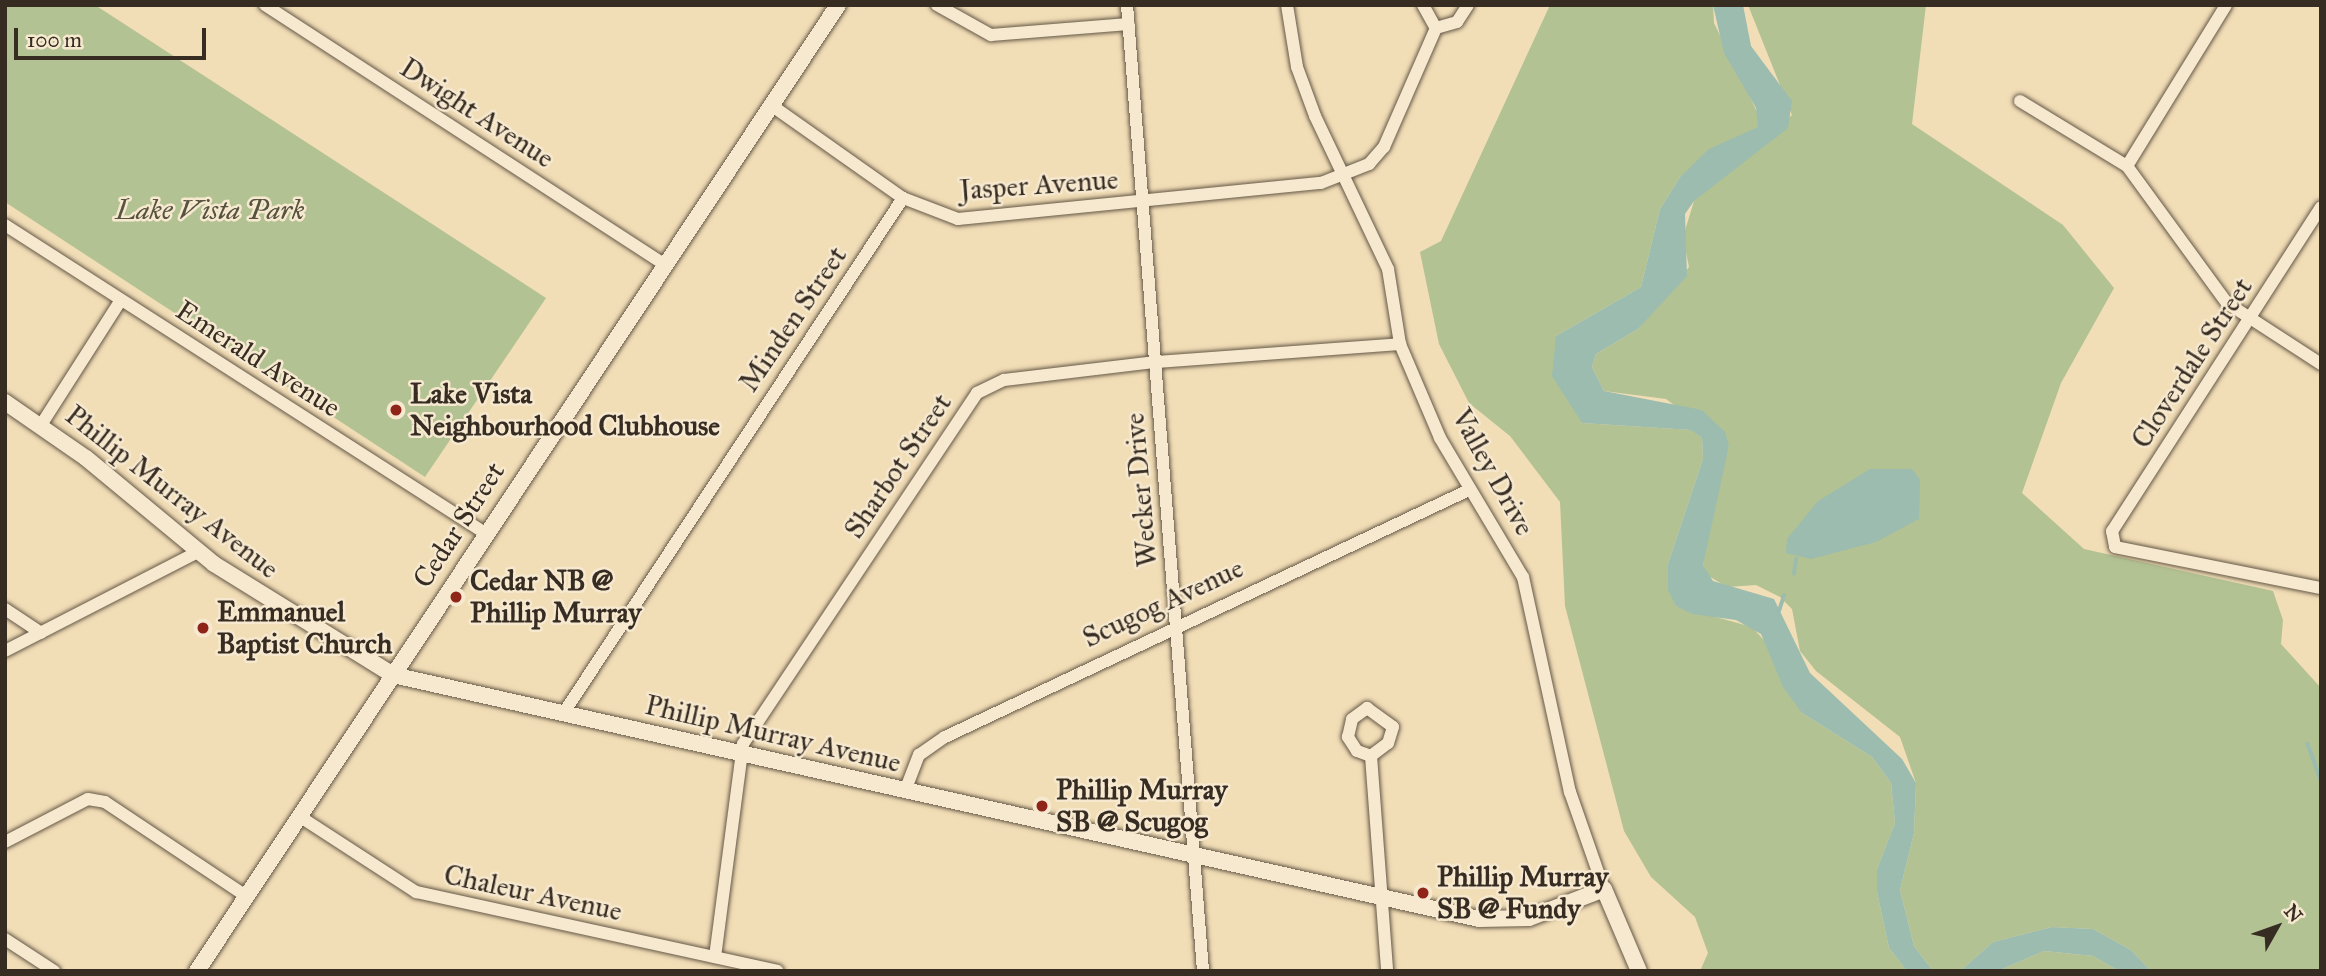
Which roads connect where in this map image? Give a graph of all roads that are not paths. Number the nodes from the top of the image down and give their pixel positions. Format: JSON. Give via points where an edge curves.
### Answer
{"nodes":[{"id":1,"x":265,"y":5,"type":"edge"},
{"id":2,"x":838,"y":5,"type":"edge"},
{"id":3,"x":937,"y":5,"type":"edge"},
{"id":4,"x":1127,"y":5,"type":"edge"},
{"id":5,"x":1287,"y":5,"type":"edge"},
{"id":6,"x":1423,"y":5,"type":"edge"},
{"id":7,"x":1468,"y":5,"type":"edge"},
{"id":8,"x":2226,"y":5,"type":"edge"},
{"id":9,"x":1129,"y":24,"type":"junction"},
{"id":10,"x":1436,"y":28,"type":"junction"},
{"id":11,"x":2020,"y":102,"type":"dead end"},
{"id":12,"x":771,"y":105,"type":"junction"},
{"id":13,"x":2127,"y":166,"type":"junction"},
{"id":14,"x":1343,"y":176,"type":"junction"},
{"id":15,"x":903,"y":198,"type":"junction"},
{"id":16,"x":1142,"y":202,"type":"junction"},
{"id":17,"x":2321,"y":207,"type":"edge"},
{"id":18,"x":5,"y":225,"type":"edge"},
{"id":19,"x":663,"y":263,"type":"junction"},
{"id":20,"x":121,"y":300,"type":"junction"},
{"id":21,"x":2249,"y":319,"type":"junction"},
{"id":22,"x":1400,"y":344,"type":"junction"},
{"id":23,"x":1156,"y":362,"type":"junction"},
{"id":24,"x":2321,"y":364,"type":"edge"},
{"id":25,"x":5,"y":402,"type":"edge"},
{"id":26,"x":41,"y":425,"type":"junction"},
{"id":27,"x":1469,"y":490,"type":"junction"},
{"id":28,"x":485,"y":533,"type":"junction"},
{"id":29,"x":198,"y":552,"type":"junction"},
{"id":30,"x":2319,"y":585,"type":"edge"},
{"id":31,"x":5,"y":609,"type":"edge"},
{"id":32,"x":1177,"y":624,"type":"junction"},
{"id":33,"x":41,"y":633,"type":"junction"},
{"id":34,"x":5,"y":651,"type":"edge"},
{"id":35,"x":393,"y":674,"type":"junction"},
{"id":36,"x":563,"y":714,"type":"junction"},
{"id":37,"x":740,"y":755,"type":"junction"},
{"id":38,"x":1371,"y":756,"type":"dead end"},
{"id":39,"x":905,"y":791,"type":"junction"},
{"id":40,"x":299,"y":816,"type":"junction"},
{"id":41,"x":5,"y":842,"type":"edge"},
{"id":42,"x":1193,"y":852,"type":"junction"},
{"id":43,"x":1604,"y":890,"type":"junction"},
{"id":44,"x":246,"y":896,"type":"junction"},
{"id":45,"x":1381,"y":896,"type":"junction"},
{"id":46,"x":5,"y":939,"type":"edge"},
{"id":47,"x":715,"y":957,"type":"junction"},
{"id":48,"x":54,"y":971,"type":"edge"},
{"id":49,"x":197,"y":971,"type":"edge"},
{"id":50,"x":777,"y":971,"type":"edge"},
{"id":51,"x":1203,"y":971,"type":"edge"},
{"id":52,"x":1387,"y":971,"type":"edge"},
{"id":53,"x":1639,"y":971,"type":"edge"}],
"edges":[{"from":1,"to":19,"type":"street","name":"Dwight Avenue"},
{"from":2,"to":12,"type":"street","name":"Cedar Street"},
{"from":3,"to":9,"type":"street","via":[[991,35]]},
{"from":4,"to":9,"type":"street","name":"Wecker Drive"},
{"from":5,"to":14,"type":"street","name":"Valley Drive","via":[[1297,67]]},
{"from":6,"to":10,"type":"street"},
{"from":7,"to":10,"type":"street","via":[[1457,22]]},
{"from":8,"to":13,"type":"street"},
{"from":9,"to":16,"type":"street","name":"Wecker Drive"},
{"from":10,"to":14,"type":"street","via":[[1384,146],[1369,164]]},
{"from":11,"to":13,"type":"street"},
{"from":12,"to":15,"type":"street","name":"Jasper Avenue"},
{"from":12,"to":19,"type":"street","name":"Cedar Street"},
{"from":13,"to":21,"type":"street","via":[[2227,303]]},
{"from":14,"to":16,"type":"street","name":"Jasper Avenue"},
{"from":14,"to":22,"type":"street","name":"Valley Drive","via":[[1388,269]]},
{"from":15,"to":16,"type":"street","name":"Jasper Avenue","via":[[958,219]]},
{"from":15,"to":36,"type":"street","name":"Minden Street"},
{"from":16,"to":23,"type":"street","name":"Wecker Drive"},
{"from":17,"to":21,"type":"street","name":"Cloverdale Street"},
{"from":18,"to":20,"type":"street","name":"Emerald Avenue"},
{"from":19,"to":28,"type":"street","name":"Cedar Street"},
{"from":20,"to":26,"type":"street"},
{"from":20,"to":28,"type":"street","name":"Emerald Avenue"},
{"from":21,"to":24,"type":"street"},
{"from":21,"to":30,"type":"street","name":"Cloverdale Street","via":[[2112,531],[2115,547]]},
{"from":22,"to":23,"type":"street","name":"Sharbot Street"},
{"from":22,"to":27,"type":"street","name":"Valley Drive"},
{"from":23,"to":32,"type":"street","name":"Wecker Drive"},
{"from":23,"to":37,"type":"street","name":"Sharbot Street","via":[[1004,380],[977,393]]},
{"from":25,"to":26,"type":"street","name":"Phillip Murray Avenue"},
{"from":26,"to":29,"type":"street","name":"Phillip Murray Avenue"},
{"from":27,"to":32,"type":"street","name":"Scugog Avenue"},
{"from":27,"to":43,"type":"street","name":"Valley Drive","via":[[1523,577],[1570,792]]},
{"from":28,"to":35,"type":"street","name":"Cedar Street"},
{"from":29,"to":33,"type":"street"},
{"from":29,"to":35,"type":"street","name":"Phillip Murray Avenue"},
{"from":31,"to":33,"type":"street"},
{"from":32,"to":39,"type":"street","name":"Scugog Avenue","via":[[945,737],[919,755]]},
{"from":32,"to":42,"type":"street","name":"Wecker Drive"},
{"from":33,"to":34,"type":"street"},
{"from":35,"to":36,"type":"street","name":"Phillip Murray Avenue"},
{"from":35,"to":40,"type":"street","name":"Cedar Street"},
{"from":36,"to":37,"type":"street","name":"Phillip Murray Avenue"},
{"from":37,"to":39,"type":"street","name":"Phillip Murray Avenue"},
{"from":37,"to":47,"type":"street","name":"Sharbot Street"},
{"from":38,"to":45,"type":"street"},
{"from":39,"to":42,"type":"street","name":"Phillip Murray Avenue"},
{"from":40,"to":44,"type":"street","name":"Cedar Street"},
{"from":40,"to":47,"type":"street","name":"Chaleur Avenue","via":[[416,892]]},
{"from":41,"to":44,"type":"street","via":[[88,799],[104,803]]},
{"from":42,"to":45,"type":"street","name":"Phillip Murray Avenue"},
{"from":42,"to":51,"type":"street","name":"Wecker Drive"},
{"from":43,"to":45,"type":"street","name":"Phillip Murray Avenue","via":[[1529,918],[1479,919]]},
{"from":43,"to":53,"type":"street","name":"Valley Drive"},
{"from":44,"to":49,"type":"street","name":"Cedar Street"},
{"from":45,"to":52,"type":"street"},
{"from":46,"to":48,"type":"street"},
{"from":47,"to":50,"type":"street","name":"Chaleur Avenue"}]}
